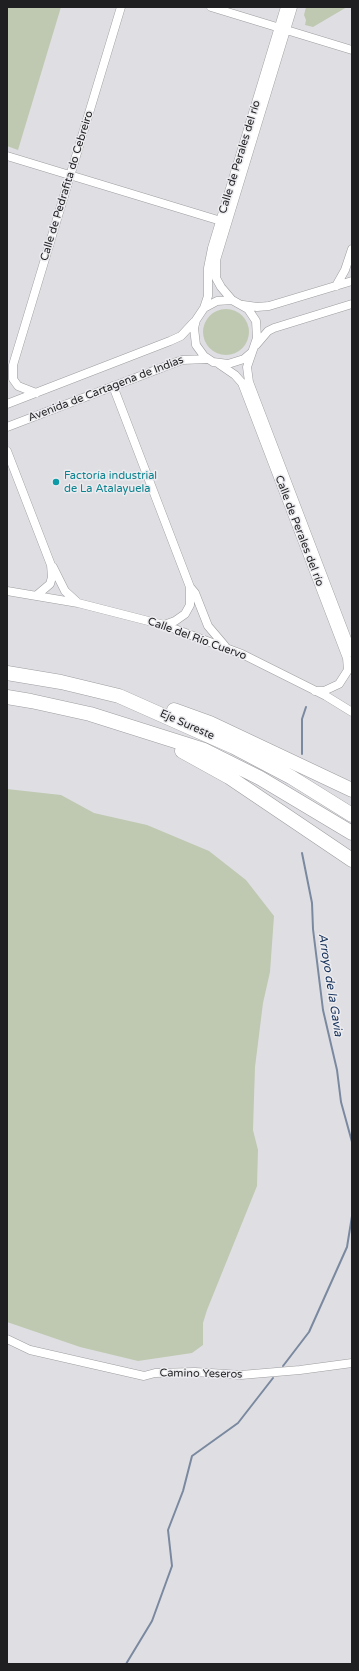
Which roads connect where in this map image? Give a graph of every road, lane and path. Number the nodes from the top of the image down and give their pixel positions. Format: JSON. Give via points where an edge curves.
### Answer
{"nodes":[{"id":1,"x":121,"y":7,"type":"edge"},
{"id":2,"x":211,"y":7,"type":"edge"},
{"id":3,"x":286,"y":7,"type":"edge"},
{"id":4,"x":293,"y":7,"type":"edge"},
{"id":5,"x":282,"y":29,"type":"junction"},
{"id":6,"x":352,"y":50,"type":"edge"},
{"id":7,"x":7,"y":156,"type":"edge"},
{"id":8,"x":70,"y":175,"type":"junction"},
{"id":9,"x":221,"y":221,"type":"junction"},
{"id":10,"x":352,"y":249,"type":"edge"},
{"id":11,"x":352,"y":281,"type":"edge"},
{"id":12,"x":336,"y":286,"type":"junction"},
{"id":13,"x":232,"y":300,"type":"junction"},
{"id":14,"x":352,"y":304,"type":"edge"},
{"id":15,"x":242,"y":305,"type":"junction"},
{"id":16,"x":204,"y":308,"type":"junction"},
{"id":17,"x":196,"y":320,"type":"junction"},
{"id":18,"x":252,"y":350,"type":"junction"},
{"id":19,"x":207,"y":359,"type":"junction"},
{"id":20,"x":218,"y":363,"type":"junction"},
{"id":21,"x":13,"y":365,"type":"junction"},
{"id":22,"x":7,"y":374,"type":"edge"},
{"id":23,"x":113,"y":386,"type":"junction"},
{"id":24,"x":36,"y":393,"type":"junction"},
{"id":25,"x":7,"y":404,"type":"edge"},
{"id":26,"x":7,"y":427,"type":"edge"},
{"id":27,"x":7,"y":451,"type":"edge"},
{"id":28,"x":51,"y":565,"type":"junction"},
{"id":29,"x":190,"y":587,"type":"junction"},
{"id":30,"x":7,"y":591,"type":"edge"},
{"id":31,"x":37,"y":595,"type":"junction"},
{"id":32,"x":78,"y":603,"type":"junction"},
{"id":33,"x":164,"y":625,"type":"junction"},
{"id":34,"x":228,"y":649,"type":"junction"},
{"id":35,"x":352,"y":652,"type":"edge"},
{"id":36,"x":7,"y":673,"type":"edge"},
{"id":37,"x":315,"y":691,"type":"junction"},
{"id":38,"x":120,"y":696,"type":"junction"},
{"id":39,"x":7,"y":697,"type":"edge"},
{"id":40,"x":352,"y":712,"type":"edge"},
{"id":41,"x":118,"y":722,"type":"junction"},
{"id":42,"x":352,"y":790,"type":"edge"},
{"id":43,"x":352,"y":815,"type":"edge"},
{"id":44,"x":352,"y":833,"type":"edge"},
{"id":45,"x":352,"y":860,"type":"edge"},
{"id":46,"x":7,"y":1339,"type":"edge"},
{"id":47,"x":352,"y":1363,"type":"edge"}],
"edges":[{"from":1,"to":8,"type":"street","name":"Calle de Pedrafita do Cebreiro"},
{"from":2,"to":5,"type":"street"},
{"from":3,"to":5,"type":"street","name":"Calle de Perales del río"},
{"from":4,"to":5,"type":"street","name":"Calle de Perales del río"},
{"from":5,"to":6,"type":"street"},
{"from":5,"to":9,"type":"street","name":"Calle de Perales del río"},
{"from":5,"to":13,"type":"street","name":"Calle de Perales del río","via":[[216,260],[216,278]]},
{"from":7,"to":8,"type":"street"},
{"from":8,"to":9,"type":"street"},
{"from":8,"to":21,"type":"street","name":"Calle de Pedrafita do Cebreiro"},
{"from":9,"to":16,"type":"street","name":"Calle de Perales del río","via":[[210,256],[208,296]]},
{"from":10,"to":12,"type":"street"},
{"from":11,"to":12,"type":"street"},
{"from":12,"to":15,"type":"street","via":[[264,307]]},
{"from":13,"to":15,"type":"street"},
{"from":13,"to":16,"type":"street","via":[[217,301]]},
{"from":14,"to":18,"type":"street","via":[[274,328],[268,331]]},
{"from":15,"to":18,"type":"street","via":[[256,321],[257,338]]},
{"from":16,"to":17,"type":"street"},
{"from":17,"to":19,"type":"street","via":[[196,345]]},
{"from":17,"to":24,"type":"street","name":"Avenida de Cartagena de Indias","via":[[182,336]]},
{"from":18,"to":20,"type":"street","via":[[237,362]]},
{"from":18,"to":35,"type":"street","name":"Calle de Perales del río","via":[[246,372],[251,389]]},
{"from":19,"to":20,"type":"street"},
{"from":19,"to":23,"type":"street","name":"Avenida de Cartagena de Indias","via":[[182,360]]},
{"from":20,"to":37,"type":"street","name":"Calle de Perales del río","via":[[236,375],[242,383],[347,658],[348,670],[343,680],[329,690]]},
{"from":21,"to":22,"type":"street","name":"Calle de Pedrafita do Cebreiro"},
{"from":21,"to":24,"type":"street","name":"Calle de Pedrafita do Cebreiro","via":[[13,379],[18,386]]},
{"from":23,"to":26,"type":"street","name":"Avenida de Cartagena de Indias"},
{"from":23,"to":29,"type":"street"},
{"from":24,"to":25,"type":"street","name":"Avenida de Cartagena de Indias"},
{"from":27,"to":28,"type":"street"},
{"from":28,"to":31,"type":"street","via":[[50,584]]},
{"from":28,"to":32,"type":"street","via":[[65,591]]},
{"from":29,"to":33,"type":"street","via":[[188,610]]},
{"from":29,"to":34,"type":"street","via":[[208,626]]},
{"from":30,"to":31,"type":"street","name":"Calle del Río Cuervo"},
{"from":31,"to":32,"type":"street","name":"Calle del Río Cuervo"},
{"from":32,"to":33,"type":"street","name":"Calle del Río Cuervo"},
{"from":33,"to":34,"type":"street","name":"Calle del Río Cuervo"},
{"from":34,"to":37,"type":"street","name":"Calle del Río Cuervo"},
{"from":36,"to":38,"type":"highway","name":"Eje Sureste"},
{"from":37,"to":40,"type":"street","name":"Calle del Río Cuervo"},
{"from":38,"to":42,"type":"highway","via":[[158,705],[210,723]]},
{"from":38,"to":43,"type":"highway","name":"Eje Sureste","via":[[234,747],[291,777]]},
{"from":39,"to":41,"type":"highway","name":"Eje Sureste"},
{"from":41,"to":44,"type":"highway","name":"Eje Sureste","via":[[204,750],[260,778]]},
{"from":41,"to":45,"type":"highway","via":[[195,757],[229,777]]},
{"from":46,"to":47,"type":"street","name":"Camino Yeseros","via":[[30,1350],[144,1376],[155,1373],[195,1372],[241,1375]]}]}
